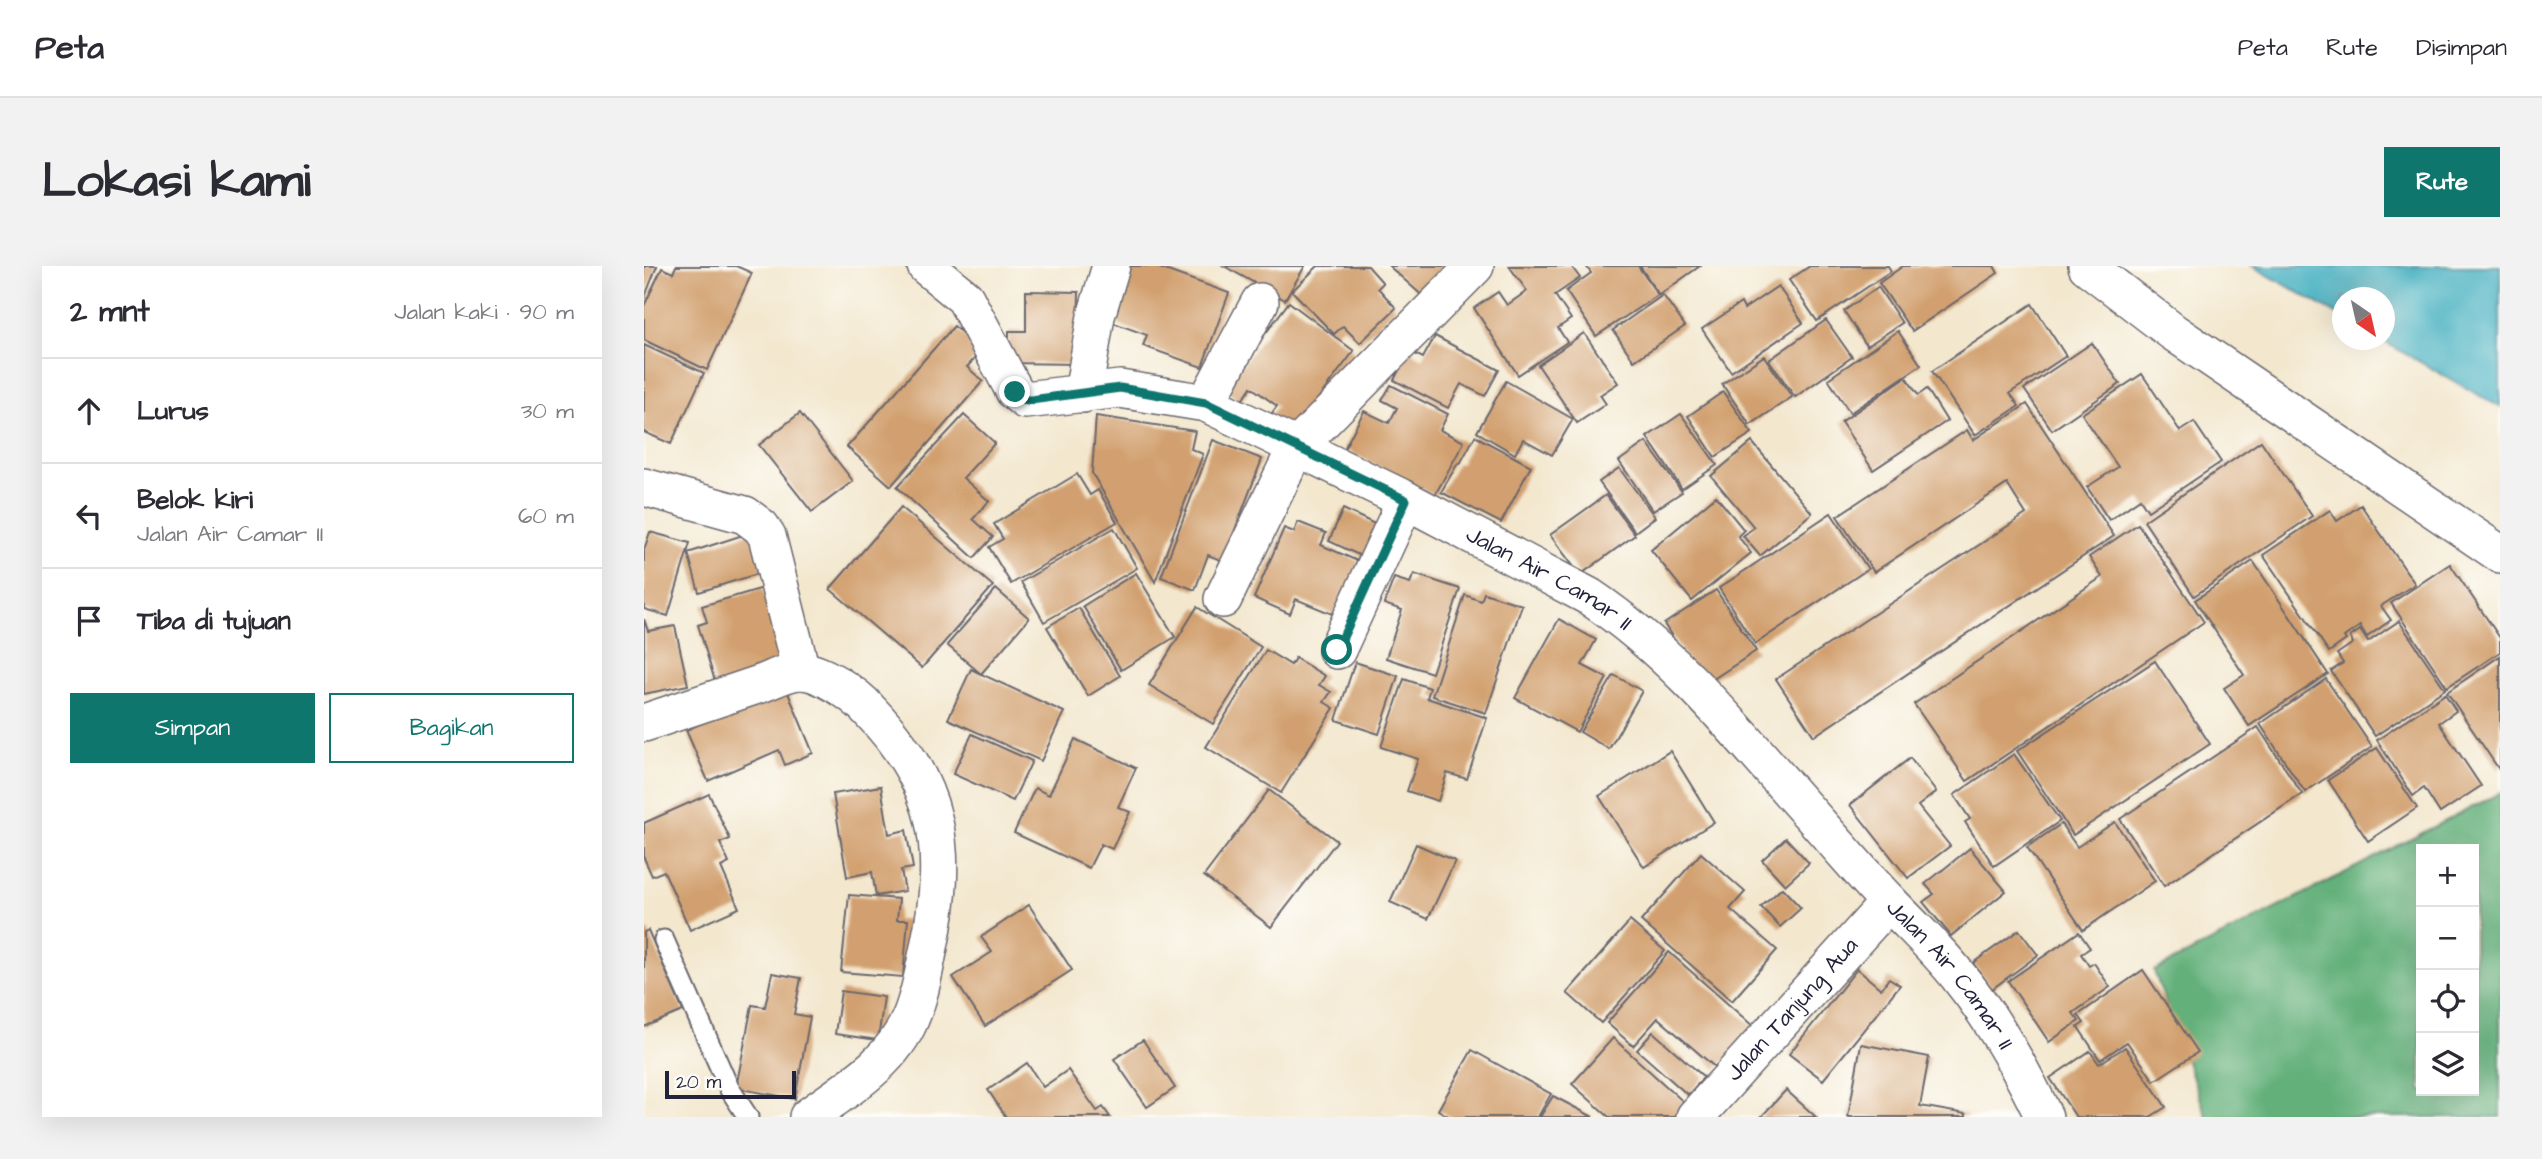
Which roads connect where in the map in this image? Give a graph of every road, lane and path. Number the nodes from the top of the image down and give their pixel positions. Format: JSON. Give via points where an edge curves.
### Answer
{"nodes":[{"id":1,"x":926,"y":266,"type":"edge"},
{"id":2,"x":1111,"y":266,"type":"edge"},
{"id":3,"x":1475,"y":266,"type":"edge"},
{"id":4,"x":2087,"y":266,"type":"edge"},
{"id":5,"x":960,"y":277,"type":"edge"},
{"id":6,"x":1260,"y":302,"type":"dead end"},
{"id":7,"x":1083,"y":394,"type":"junction"},
{"id":8,"x":1206,"y":403,"type":"junction"},
{"id":9,"x":1296,"y":448,"type":"junction"},
{"id":10,"x":644,"y":487,"type":"edge"},
{"id":11,"x":1406,"y":500,"type":"junction"},
{"id":12,"x":2500,"y":554,"type":"edge"},
{"id":13,"x":1223,"y":599,"type":"dead end"},
{"id":14,"x":1337,"y":650,"type":"dead end"},
{"id":15,"x":801,"y":671,"type":"junction"},
{"id":16,"x":644,"y":723,"type":"edge"},
{"id":17,"x":1889,"y":902,"type":"junction"},
{"id":18,"x":664,"y":940,"type":"dead end"},
{"id":19,"x":748,"y":1117,"type":"edge"},
{"id":20,"x":808,"y":1117,"type":"edge"},
{"id":21,"x":1695,"y":1117,"type":"edge"},
{"id":22,"x":2044,"y":1117,"type":"edge"}],
"edges":[{"from":1,"to":5,"type":"street","name":"Jalan Air Camar II"},
{"from":2,"to":7,"type":"street","via":[[1096,316]]},
{"from":3,"to":9,"type":"street"},
{"from":4,"to":12,"type":"street","via":[[2173,332]]},
{"from":5,"to":7,"type":"street","name":"Jalan Air Camar II","via":[[1019,397],[1031,400]]},
{"from":6,"to":8,"type":"street"},
{"from":7,"to":8,"type":"street","name":"Jalan Air Camar II","via":[[1120,388]]},
{"from":8,"to":9,"type":"street","name":"Jalan Air Camar II"},
{"from":9,"to":11,"type":"street","name":"Jalan Air Camar II"},
{"from":9,"to":13,"type":"street"},
{"from":10,"to":15,"type":"street","via":[[745,515],[761,527]]},
{"from":11,"to":14,"type":"street"},
{"from":11,"to":17,"type":"street","name":"Jalan Air Camar II","via":[[1590,597],[1645,636],[1692,682]]},
{"from":15,"to":16,"type":"street"},
{"from":15,"to":20,"type":"street","via":[[830,680],[860,700],[904,750],[926,791],[940,870],[937,909],[910,1020],[883,1060]]},
{"from":17,"to":21,"type":"street","name":"Jalan Tanjung Aua"},
{"from":17,"to":22,"type":"street","name":"Jalan Air Camar II","via":[[1937,950],[1981,1005]]},
{"from":18,"to":19,"type":"lane","via":[[729,1088]]}]}
